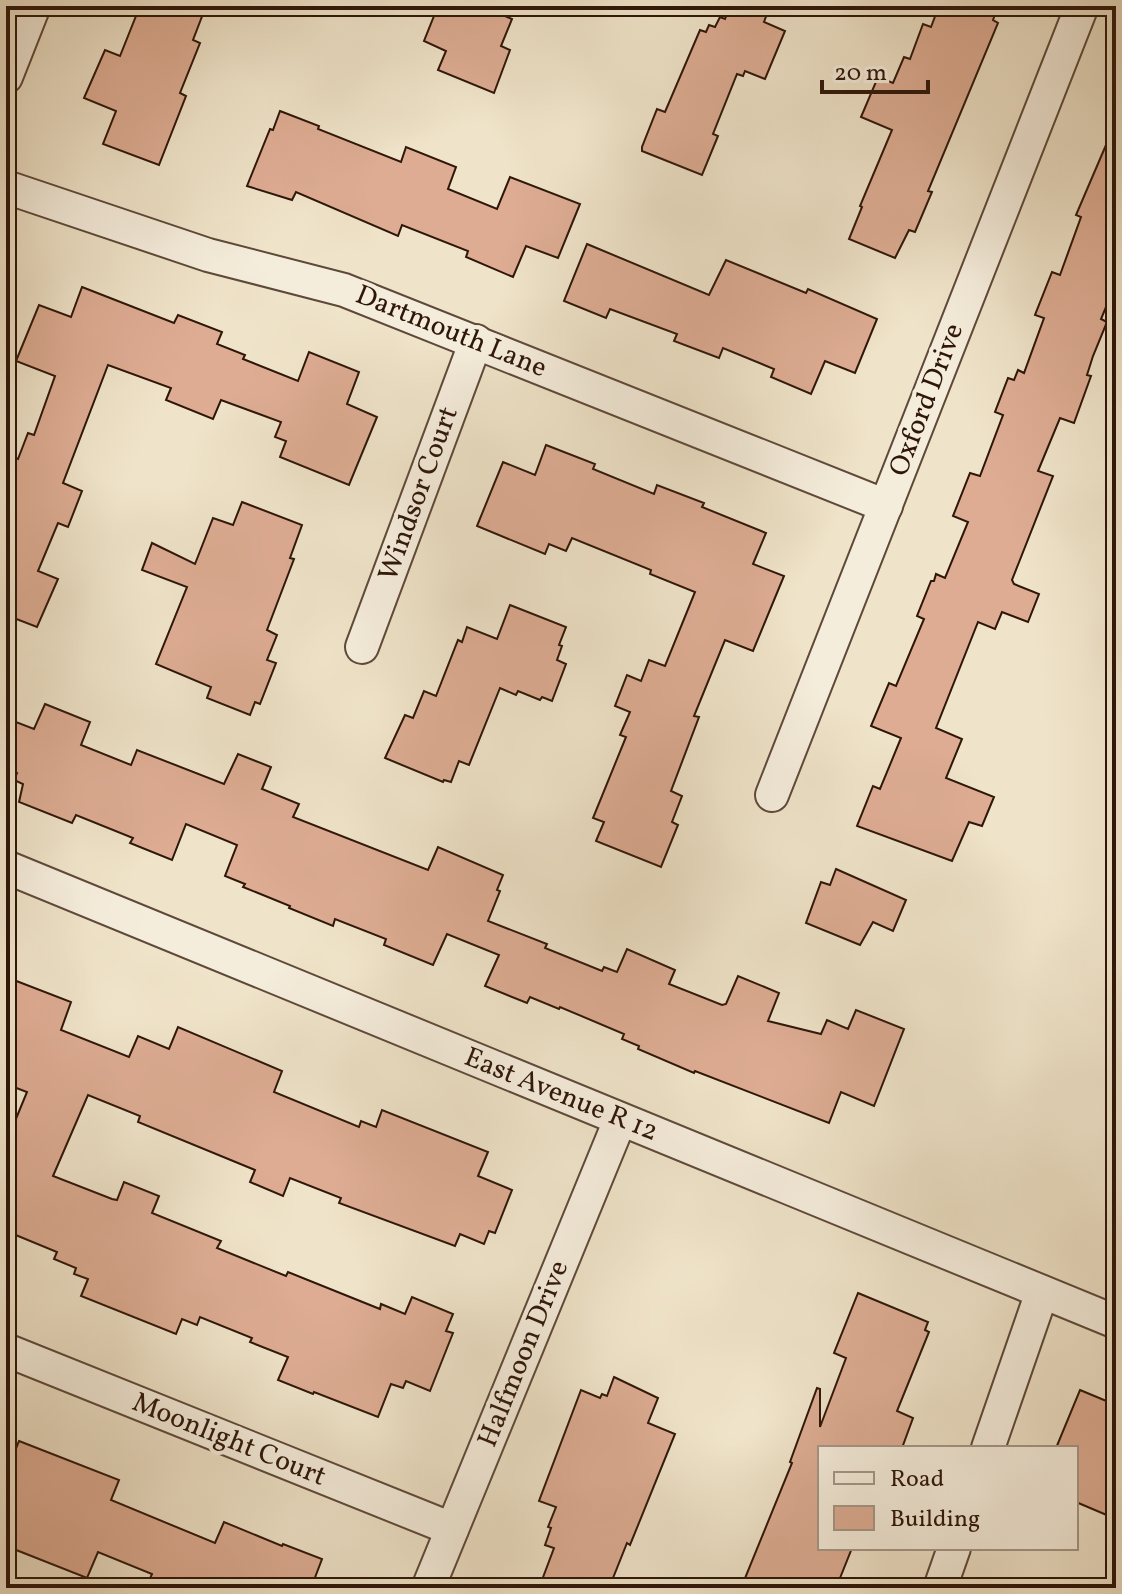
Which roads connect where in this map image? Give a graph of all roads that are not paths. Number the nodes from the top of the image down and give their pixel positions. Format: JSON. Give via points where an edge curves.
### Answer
{"nodes":[{"id":1,"x":34,"y":6,"type":"edge"},
{"id":2,"x":1082,"y":6,"type":"edge"},
{"id":3,"x":6,"y":77,"type":"edge"},
{"id":4,"x":6,"y":187,"type":"edge"},
{"id":5,"x":476,"y":341,"type":"junction"},
{"id":6,"x":886,"y":506,"type":"junction"},
{"id":7,"x":362,"y":647,"type":"dead end"},
{"id":8,"x":772,"y":795,"type":"dead end"},
{"id":9,"x":6,"y":867,"type":"edge"},
{"id":10,"x":620,"y":1120,"type":"junction"},
{"id":11,"x":1042,"y":1292,"type":"junction"},
{"id":12,"x":1116,"y":1322,"type":"edge"},
{"id":13,"x":6,"y":1350,"type":"edge"},
{"id":14,"x":989,"y":1446,"type":"edge"},
{"id":15,"x":452,"y":1529,"type":"junction"},
{"id":16,"x":953,"y":1550,"type":"edge"},
{"id":17,"x":428,"y":1588,"type":"edge"},
{"id":18,"x":940,"y":1588,"type":"edge"}],
"edges":[{"from":1,"to":3,"type":"street"},
{"from":2,"to":6,"type":"street","name":"Oxford Drive"},
{"from":4,"to":5,"type":"street","name":"Dartmouth Lane","via":[[208,255],[344,290]]},
{"from":5,"to":6,"type":"street","name":"Dartmouth Lane"},
{"from":5,"to":7,"type":"street","name":"Windsor Court"},
{"from":6,"to":8,"type":"street","name":"Oxford Drive"},
{"from":9,"to":10,"type":"street","name":"East Avenue R 12"},
{"from":10,"to":11,"type":"street","name":"East Avenue R 12"},
{"from":10,"to":15,"type":"street","name":"Halfmoon Drive"},
{"from":11,"to":12,"type":"street","name":"East Avenue R 12"},
{"from":11,"to":14,"type":"street"},
{"from":13,"to":15,"type":"street","name":"Moonlight Court"},
{"from":15,"to":17,"type":"street","name":"Halfmoon Drive"},
{"from":16,"to":18,"type":"street"}]}
